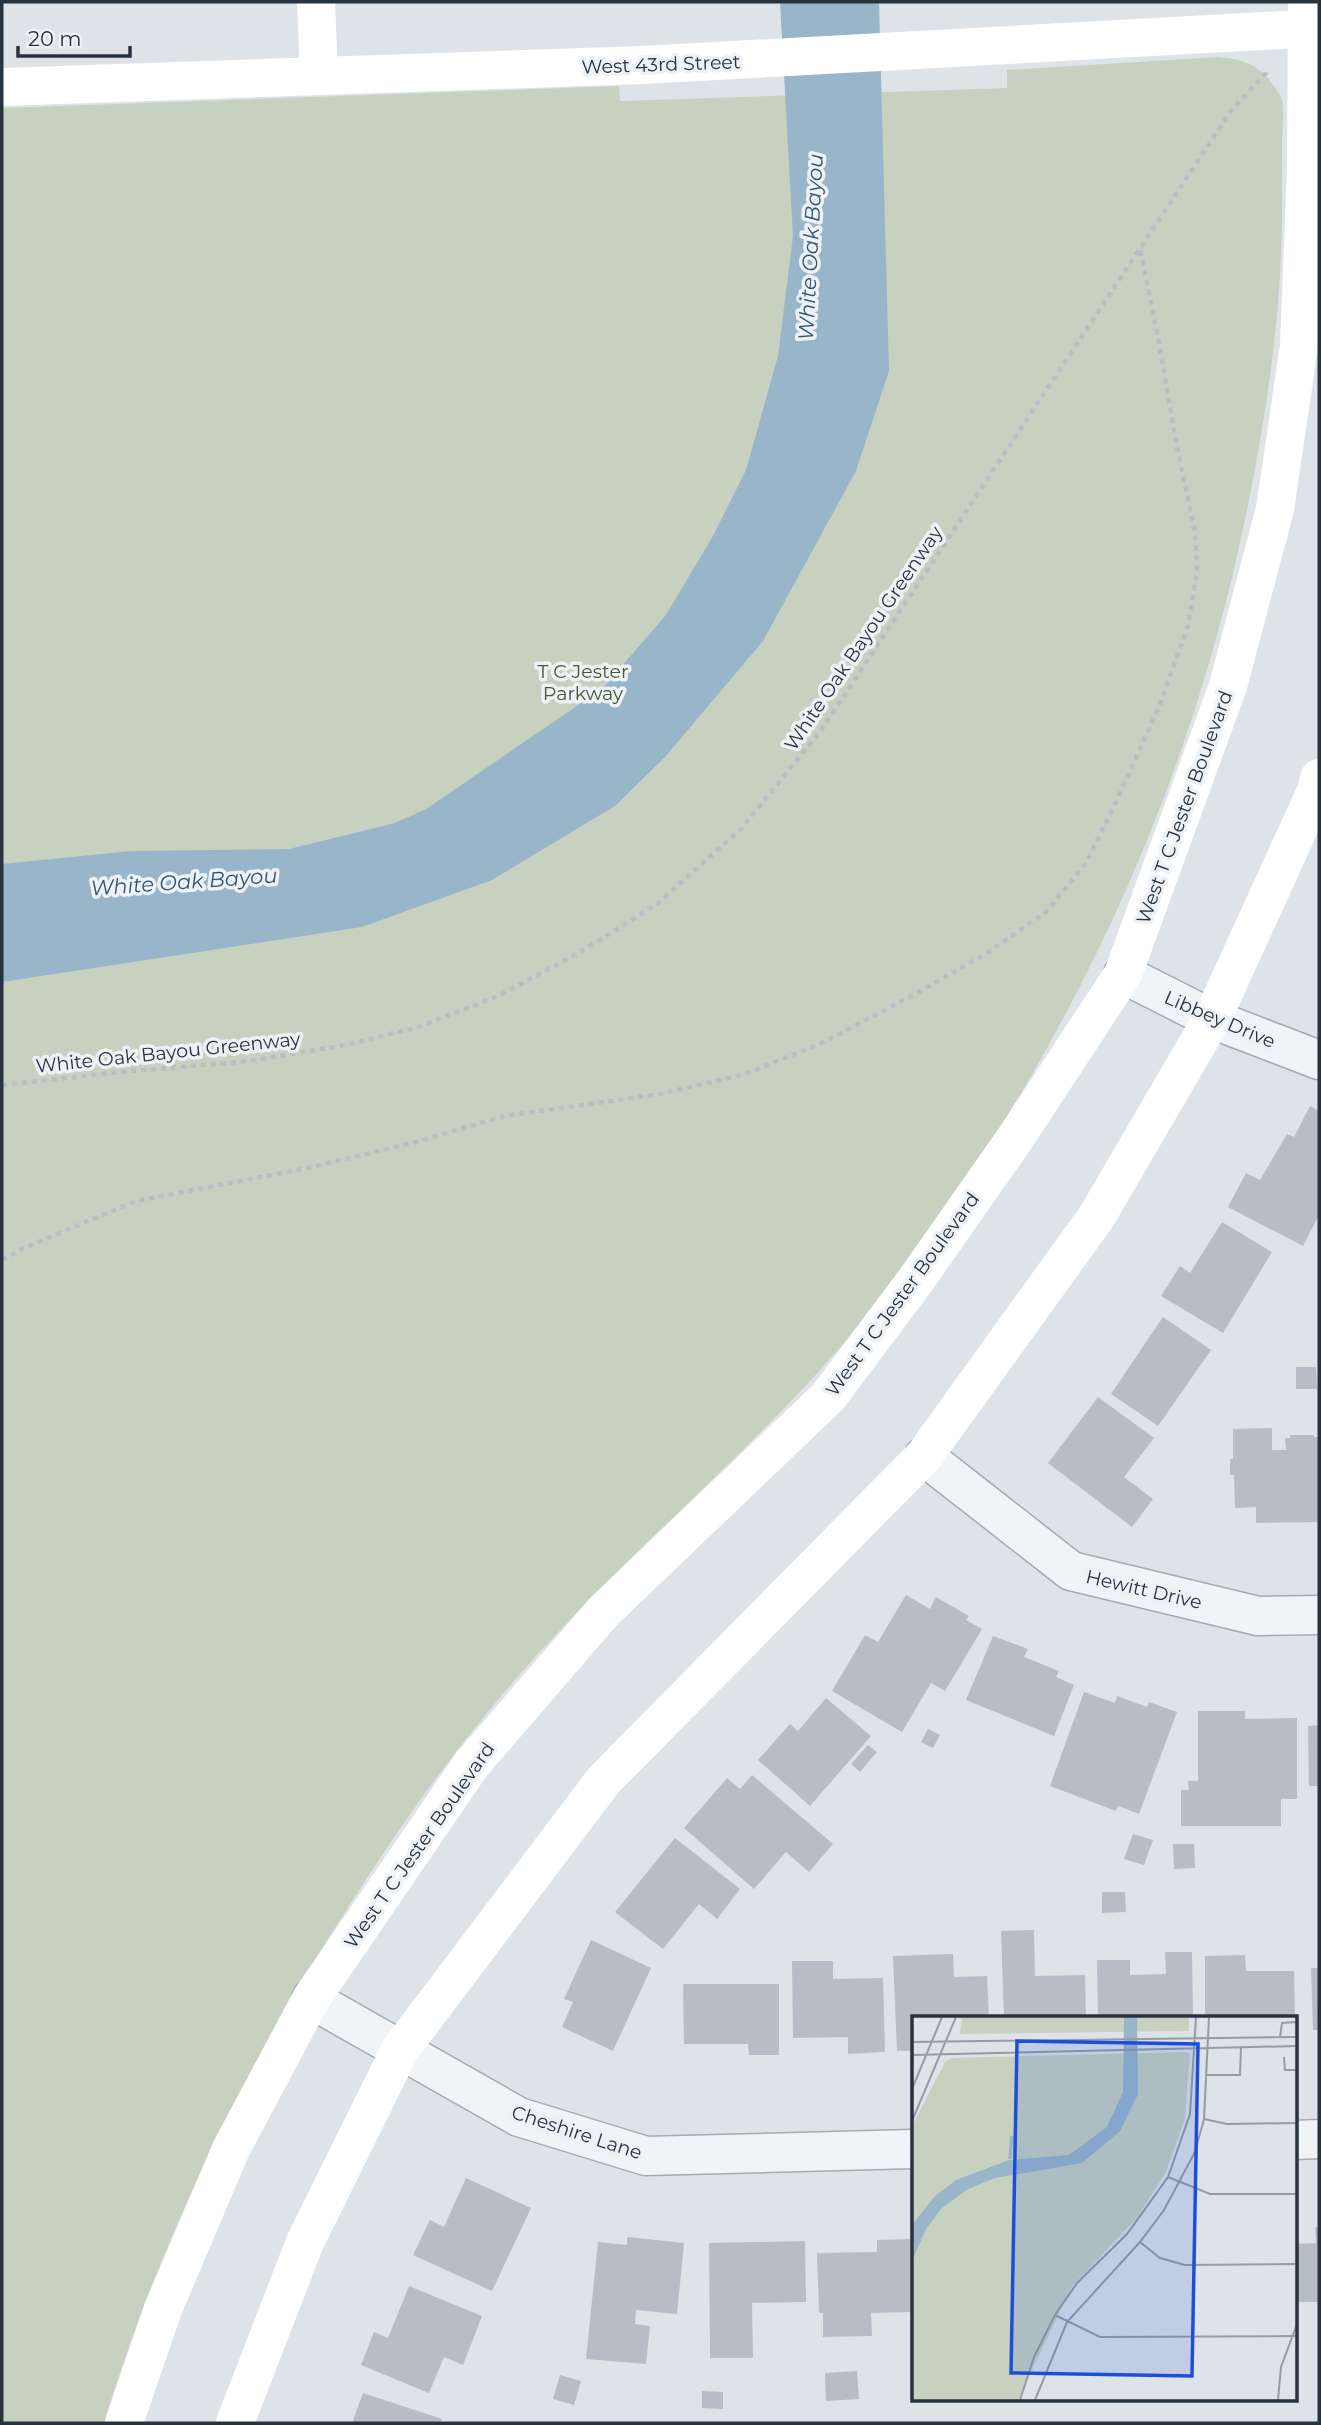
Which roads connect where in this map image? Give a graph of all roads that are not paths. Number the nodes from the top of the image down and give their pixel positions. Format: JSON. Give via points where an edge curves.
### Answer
{"nodes":[{"id":1,"x":316,"y":2,"type":"edge"},
{"id":2,"x":1312,"y":20,"type":"edge"},
{"id":3,"x":318,"y":75,"type":"junction"},
{"id":4,"x":2,"y":87,"type":"edge"},
{"id":5,"x":1319,"y":778,"type":"edge"},
{"id":6,"x":1123,"y":974,"type":"junction"},
{"id":7,"x":1212,"y":1019,"type":"junction"},
{"id":8,"x":1319,"y":1060,"type":"edge"},
{"id":9,"x":924,"y":1455,"type":"junction"},
{"id":10,"x":1319,"y":1615,"type":"edge"},
{"id":11,"x":311,"y":1998,"type":"junction"},
{"id":12,"x":400,"y":2050,"type":"junction"},
{"id":13,"x":1319,"y":2139,"type":"edge"},
{"id":14,"x":1296,"y":2140,"type":"edge"},
{"id":15,"x":912,"y":2149,"type":"edge"},
{"id":16,"x":124,"y":2423,"type":"edge"},
{"id":17,"x":235,"y":2423,"type":"edge"}],
"edges":[{"from":1,"to":3,"type":"main road"},
{"from":2,"to":3,"type":"main road","name":"West 43rd Street","via":[[981,48]]},
{"from":2,"to":6,"type":"main road","name":"West T C Jester Boulevard","via":[[1299,346],[1275,509],[1228,686]]},
{"from":3,"to":4,"type":"main road","name":"West 43rd Street"},
{"from":5,"to":7,"type":"main road"},
{"from":6,"to":7,"type":"street","name":"Libbey Drive"},
{"from":6,"to":11,"type":"main road","name":"West T C Jester Boulevard","via":[[1016,1137],[828,1397],[603,1612],[471,1765]]},
{"from":7,"to":8,"type":"street","name":"Libbey Drive"},
{"from":7,"to":9,"type":"main road","via":[[1097,1216]]},
{"from":9,"to":10,"type":"street","name":"Hewitt Drive","via":[[1071,1571],[1258,1616]]},
{"from":9,"to":12,"type":"main road","via":[[604,1780]]},
{"from":11,"to":12,"type":"street","name":"Cheshire Lane"},
{"from":11,"to":16,"type":"main road","name":"West T C Jester Boulevard","via":[[230,2149],[163,2309]]},
{"from":12,"to":15,"type":"street","name":"Cheshire Lane","via":[[519,2117],[646,2156]]},
{"from":12,"to":17,"type":"main road","via":[[305,2242]]},
{"from":13,"to":14,"type":"street"}]}
